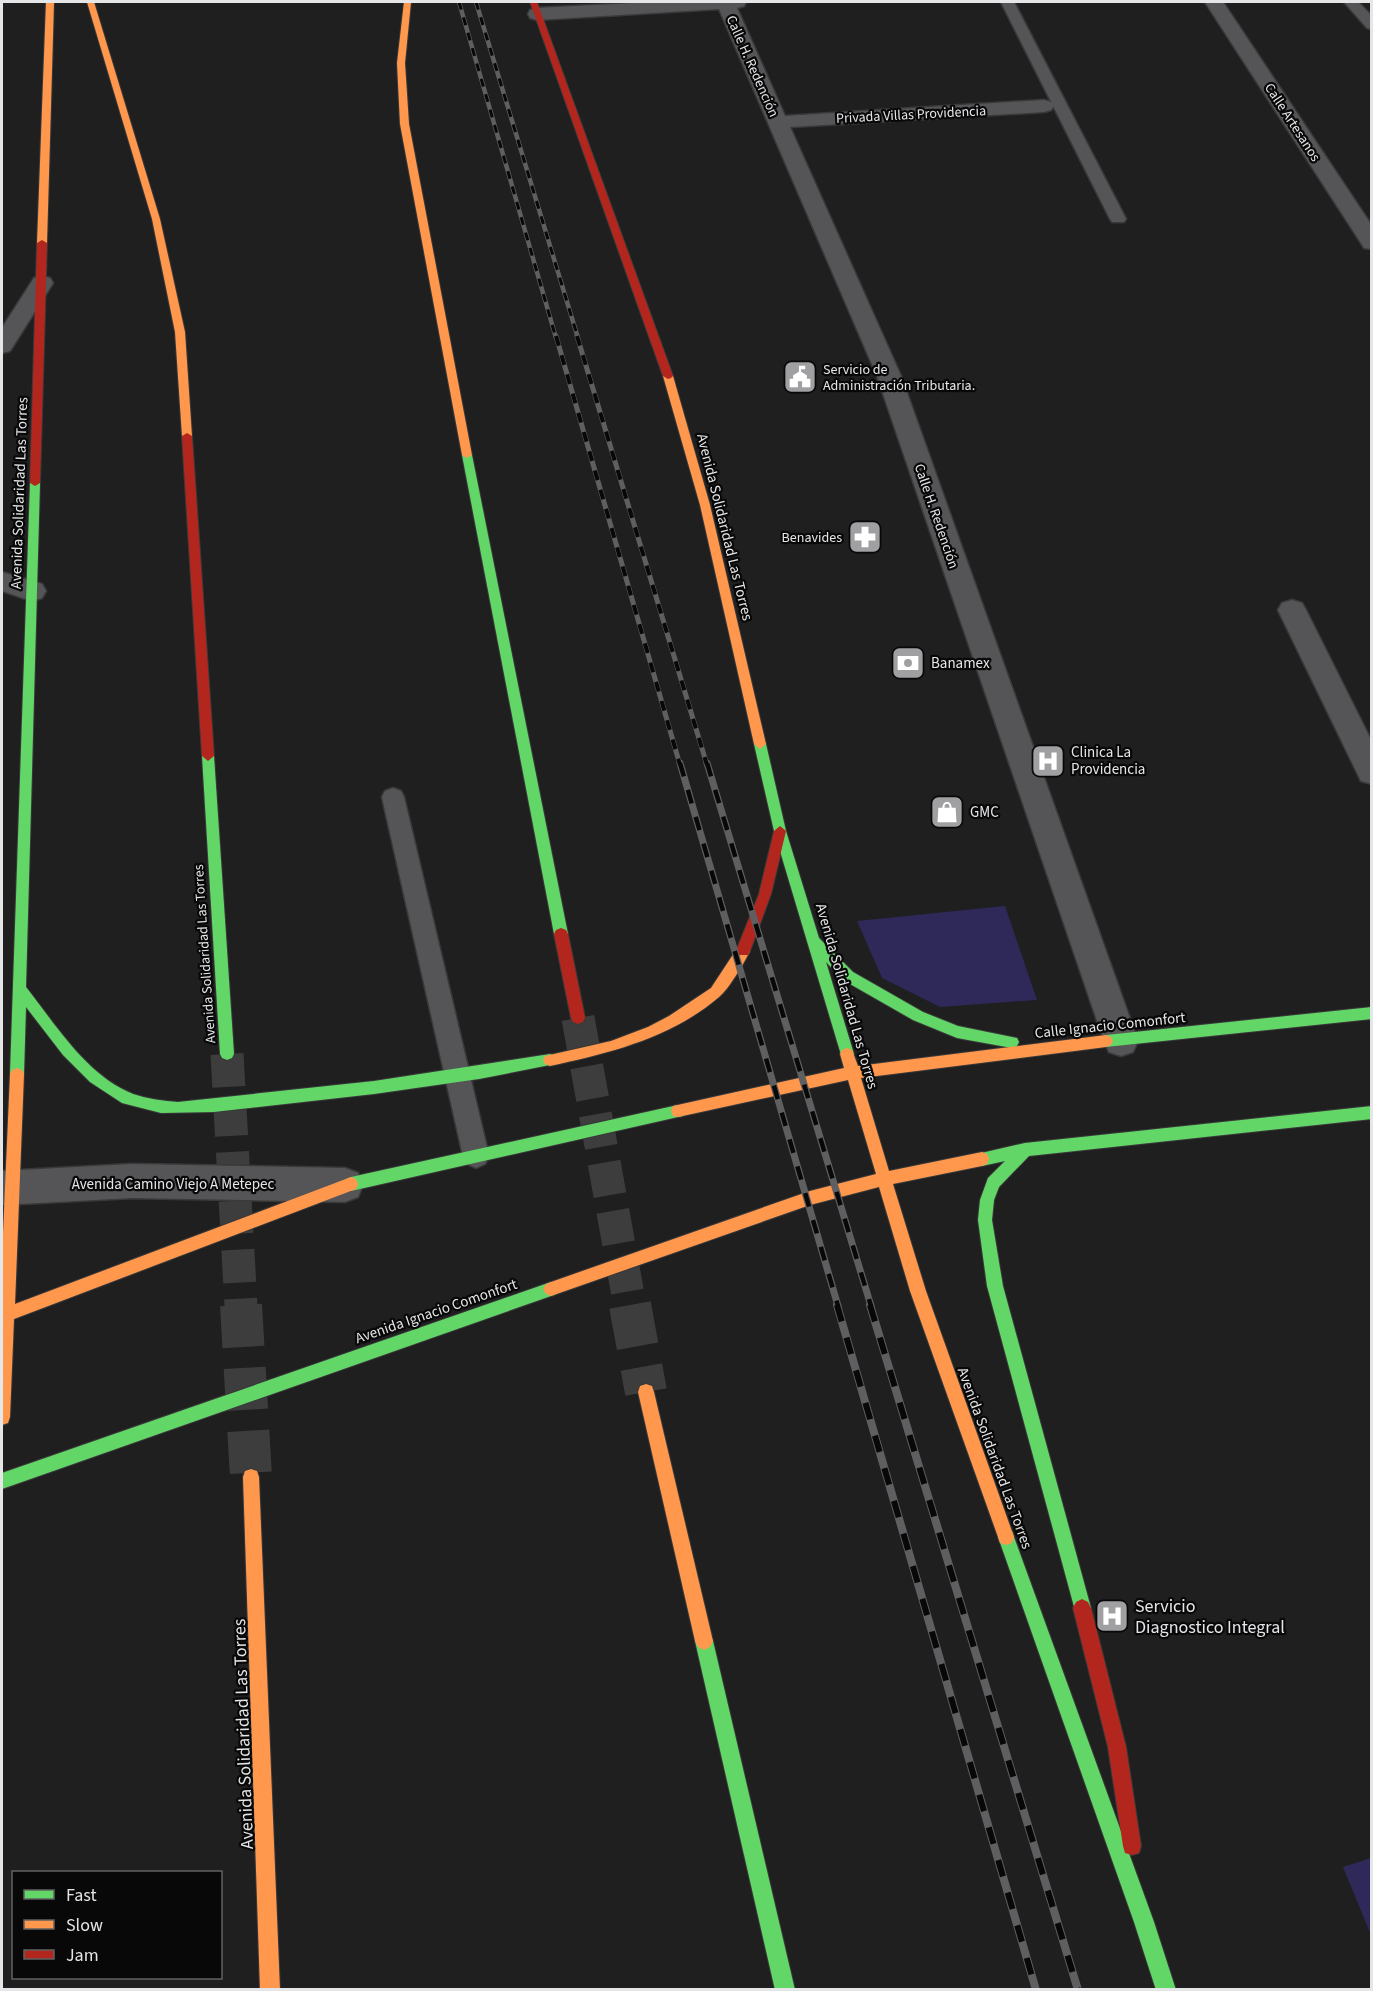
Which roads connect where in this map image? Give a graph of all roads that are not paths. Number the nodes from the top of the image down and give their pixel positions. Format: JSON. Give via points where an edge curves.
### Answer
{"nodes":[{"id":1,"x":50,"y":2,"type":"edge"},
{"id":2,"x":90,"y":2,"type":"edge"},
{"id":3,"x":407,"y":2,"type":"edge"},
{"id":4,"x":725,"y":2,"type":"edge"},
{"id":5,"x":737,"y":2,"type":"edge"},
{"id":6,"x":1006,"y":2,"type":"edge"},
{"id":7,"x":1214,"y":2,"type":"edge"},
{"id":8,"x":1351,"y":2,"type":"edge"},
{"id":9,"x":535,"y":8,"type":"edge"},
{"id":10,"x":1371,"y":25,"type":"edge"},
{"id":11,"x":1044,"y":106,"type":"dead end"},
{"id":12,"x":778,"y":122,"type":"junction"},
{"id":13,"x":1118,"y":219,"type":"dead end"},
{"id":14,"x":1371,"y":243,"type":"edge"},
{"id":15,"x":42,"y":284,"type":"junction"},
{"id":16,"x":2,"y":346,"type":"edge"},
{"id":17,"x":2,"y":582,"type":"edge"},
{"id":18,"x":32,"y":591,"type":"junction"},
{"id":19,"x":1292,"y":610,"type":"dead end"},
{"id":20,"x":1371,"y":773,"type":"edge"},
{"id":21,"x":393,"y":797,"type":"dead end"},
{"id":22,"x":780,"y":831,"type":"junction"},
{"id":23,"x":812,"y":938,"type":"junction"},
{"id":24,"x":20,"y":989,"type":"junction"},
{"id":25,"x":1371,"y":1012,"type":"edge"},
{"id":26,"x":578,"y":1018,"type":"tunnel mouth"},
{"id":27,"x":1120,"y":1041,"type":"junction"},
{"id":28,"x":1043,"y":1048,"type":"junction"},
{"id":29,"x":227,"y":1054,"type":"tunnel mouth"},
{"id":30,"x":852,"y":1073,"type":"junction"},
{"id":31,"x":458,"y":1078,"type":"junction"},
{"id":32,"x":1371,"y":1113,"type":"edge"},
{"id":33,"x":1025,"y":1150,"type":"junction"},
{"id":34,"x":476,"y":1156,"type":"junction"},
{"id":35,"x":883,"y":1179,"type":"junction"},
{"id":36,"x":345,"y":1185,"type":"junction"},
{"id":37,"x":7,"y":1188,"type":"edge"},
{"id":38,"x":4,"y":1315,"type":"edge"},
{"id":39,"x":646,"y":1392,"type":"tunnel mouth"},
{"id":40,"x":2,"y":1417,"type":"edge"},
{"id":41,"x":251,"y":1477,"type":"tunnel mouth"},
{"id":42,"x":2,"y":1481,"type":"edge"},
{"id":43,"x":1144,"y":1922,"type":"junction"},
{"id":44,"x":270,"y":1989,"type":"edge"},
{"id":45,"x":785,"y":1989,"type":"edge"},
{"id":46,"x":1166,"y":1989,"type":"edge"}],
"edges":[{"from":1,"to":15,"type":"main road","name":"Avenida Solidaridad Las Torres"},
{"from":2,"to":29,"type":"main road","name":"Avenida Solidaridad Las Torres","via":[[156,219],[180,332]]},
{"from":3,"to":26,"type":"main road","via":[[400,72],[412,171]]},
{"from":4,"to":5,"type":"street"},
{"from":4,"to":9,"type":"street"},
{"from":4,"to":12,"type":"street","name":"Calle H. Redención"},
{"from":6,"to":13,"type":"lane"},
{"from":7,"to":14,"type":"street","name":"Calle Artesanos"},
{"from":8,"to":10,"type":"lane"},
{"from":9,"to":22,"type":"main road","name":"Avenida Solidaridad Las Torres","via":[[669,378],[705,505]]},
{"from":11,"to":12,"type":"street","name":"Privada Villas Providencia"},
{"from":12,"to":27,"type":"street","name":"Calle H. Redención","via":[[889,376]]},
{"from":15,"to":16,"type":"street"},
{"from":15,"to":18,"type":"main road","name":"Avenida Solidaridad Las Torres"},
{"from":17,"to":18,"type":"street"},
{"from":18,"to":24,"type":"main road","name":"Avenida Solidaridad Las Torres"},
{"from":19,"to":20,"type":"street"},
{"from":21,"to":31,"type":"lane"},
{"from":22,"to":23,"type":"main road","name":"Avenida Solidaridad Las Torres"},
{"from":22,"to":31,"type":"main road","via":[[748,946],[717,992],[648,1035],[613,1048]]},
{"from":23,"to":28,"type":"main road","via":[[848,976],[918,1016],[957,1032]]},
{"from":23,"to":30,"type":"main road","name":"Avenida Solidaridad Las Torres"},
{"from":24,"to":31,"type":"main road","via":[[69,1050],[99,1079],[121,1095],[148,1106],[189,1107]]},
{"from":24,"to":37,"type":"main road","name":"Avenida Solidaridad Las Torres"},
{"from":25,"to":27,"type":"main road","name":"Calle Ignacio Comonfort"},
{"from":27,"to":28,"type":"main road","name":"Calle Ignacio Comonfort"},
{"from":28,"to":30,"type":"main road","name":"Calle Ignacio Comonfort"},
{"from":30,"to":34,"type":"main road"},
{"from":30,"to":35,"type":"main road","name":"Avenida Solidaridad Las Torres"},
{"from":31,"to":34,"type":"lane"},
{"from":32,"to":33,"type":"main road"},
{"from":33,"to":35,"type":"main road"},
{"from":33,"to":43,"type":"main road","via":[[993,1183],[987,1200],[985,1220],[995,1286],[1068,1550],[1117,1747]]},
{"from":34,"to":36,"type":"main road"},
{"from":35,"to":42,"type":"main road","name":"Avenida Ignacio Comonfort","via":[[810,1197]]},
{"from":35,"to":43,"type":"main road","name":"Avenida Solidaridad Las Torres","via":[[918,1292]]},
{"from":36,"to":37,"type":"street","name":"Avenida Camino Viejo A Metepec","via":[[132,1181]]},
{"from":36,"to":38,"type":"main road"},
{"from":37,"to":38,"type":"main road","name":"Avenida Solidaridad Las Torres"},
{"from":38,"to":40,"type":"main road","name":"Avenida Solidaridad Las Torres"},
{"from":39,"to":45,"type":"main road"},
{"from":41,"to":44,"type":"main road","name":"Avenida Solidaridad Las Torres"},
{"from":43,"to":46,"type":"main road","name":"Avenida Solidaridad Las Torres"}]}
